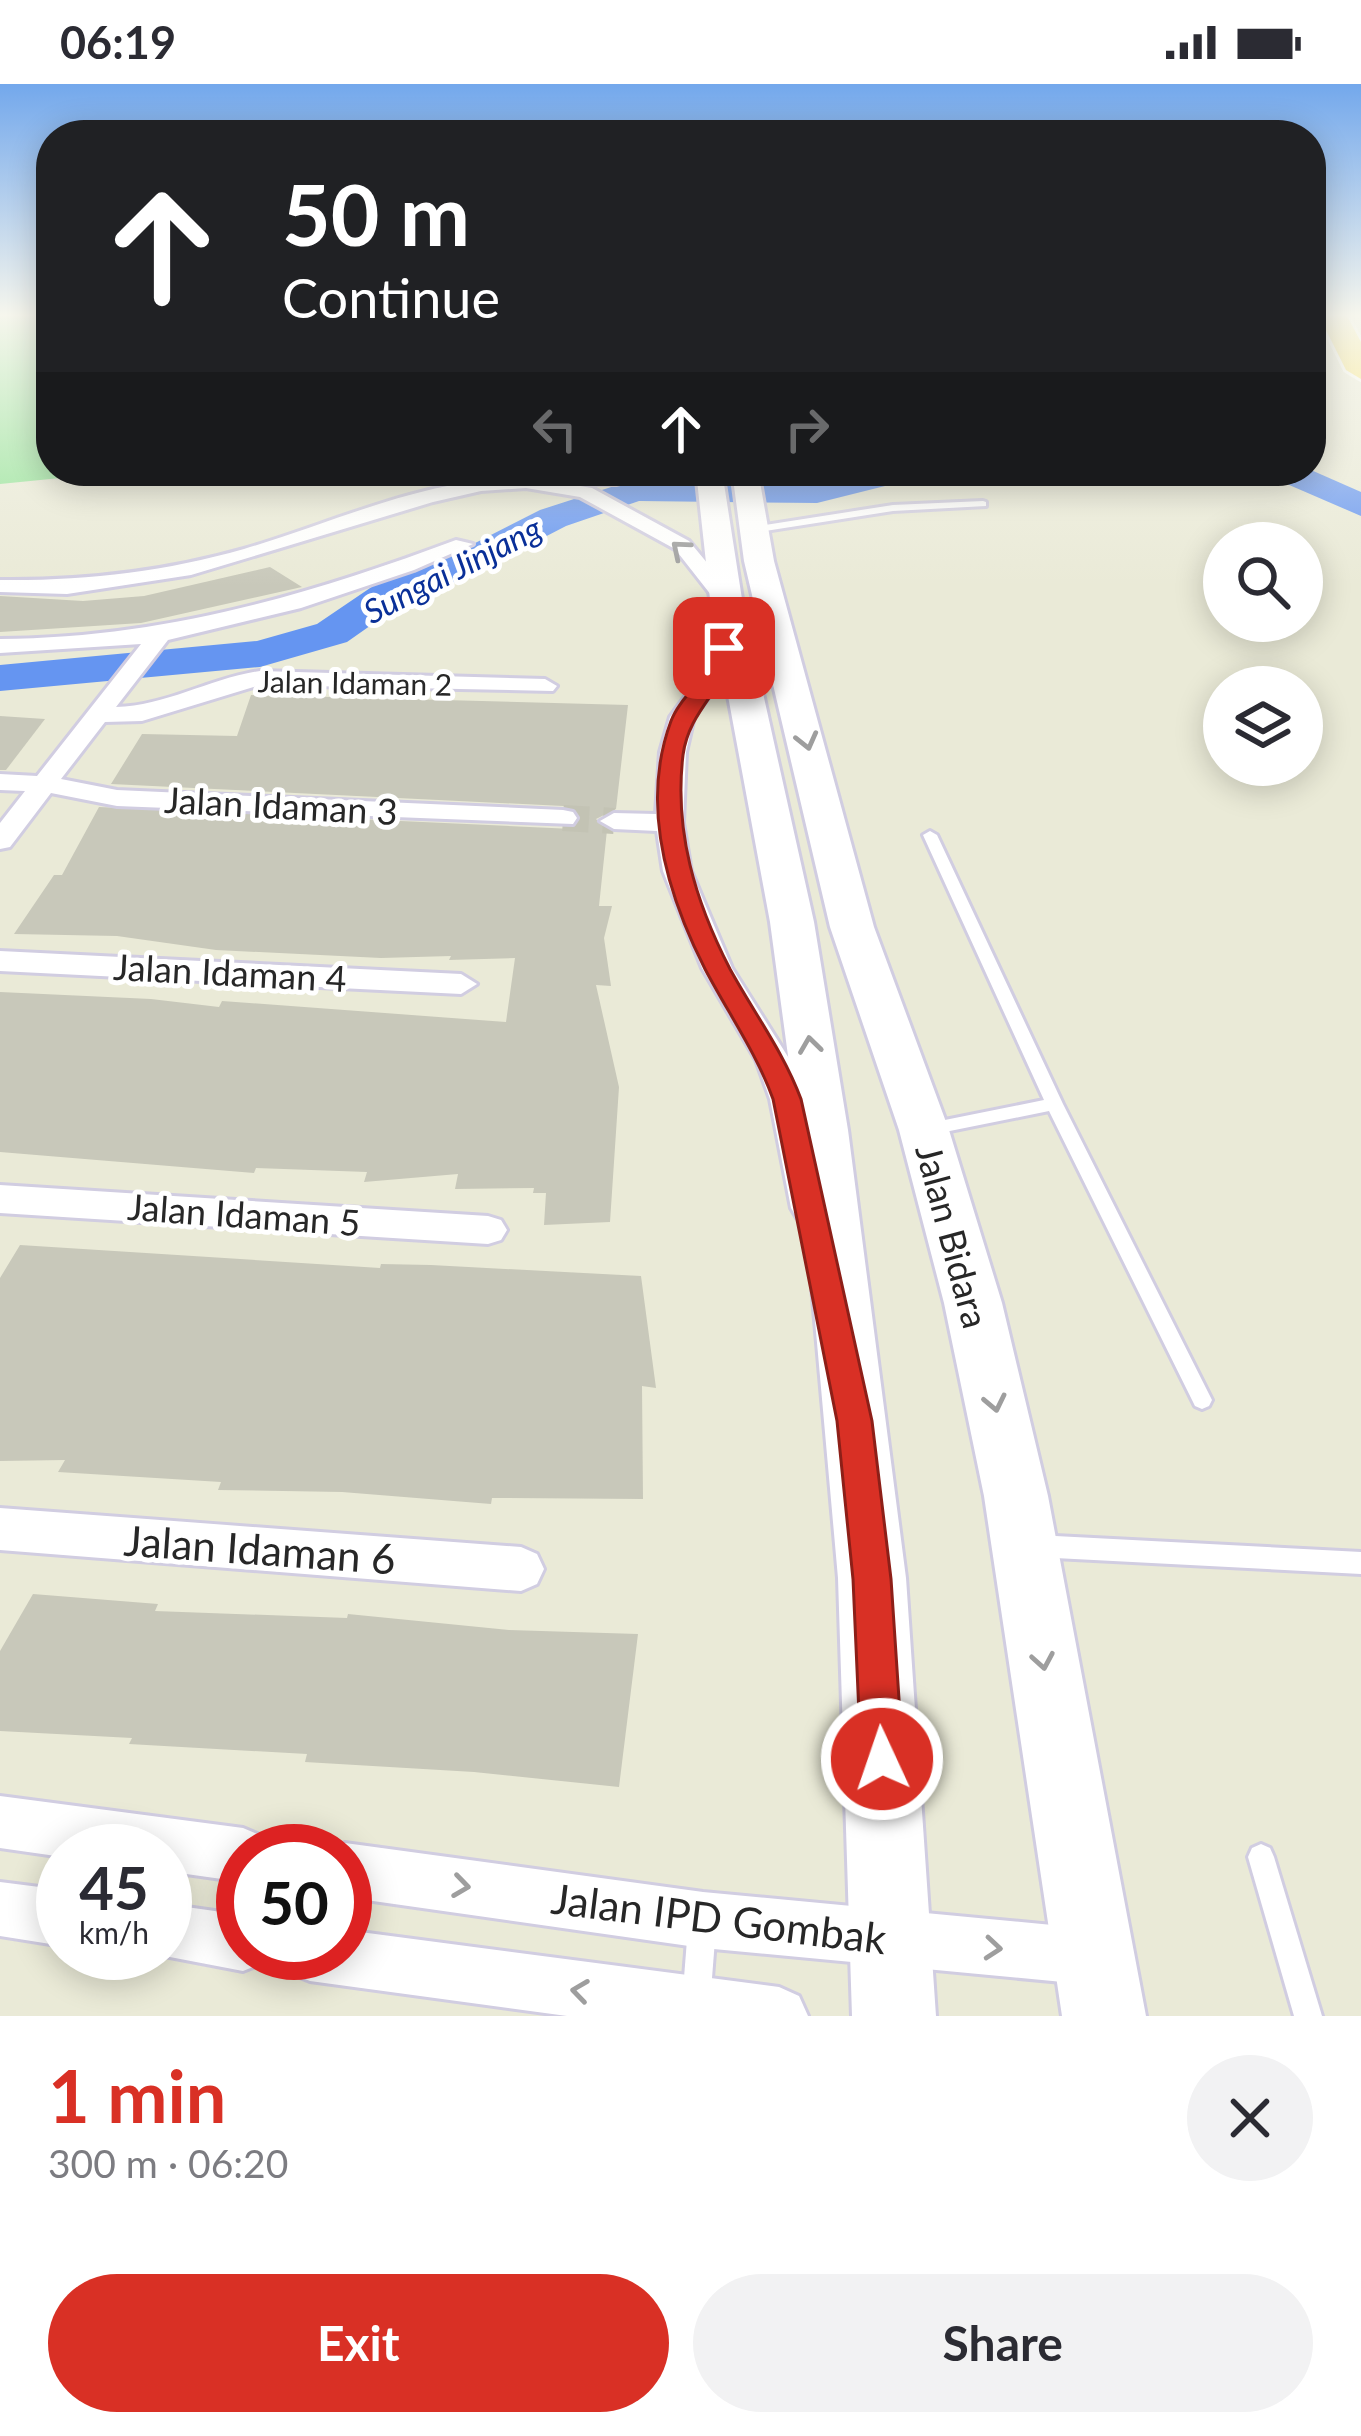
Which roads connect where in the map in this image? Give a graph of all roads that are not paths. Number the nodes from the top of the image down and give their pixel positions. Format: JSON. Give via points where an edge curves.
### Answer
{"nodes":[{"id":1,"x":473,"y":486,"type":"edge"},
{"id":2,"x":550,"y":486,"type":"edge"},
{"id":3,"x":732,"y":491,"type":"edge"},
{"id":4,"x":983,"y":504,"type":"dead end"},
{"id":5,"x":463,"y":544,"type":"dead end"},
{"id":6,"x":0,"y":586,"type":"edge"},
{"id":7,"x":726,"y":598,"type":"junction"},
{"id":8,"x":155,"y":641,"type":"junction"},
{"id":9,"x":0,"y":646,"type":"edge"},
{"id":10,"x":545,"y":686,"type":"dead end"},
{"id":11,"x":106,"y":704,"type":"junction"},
{"id":12,"x":0,"y":782,"type":"edge"},
{"id":13,"x":44,"y":784,"type":"junction"},
{"id":14,"x":563,"y":818,"type":"tunnel mouth"},
{"id":15,"x":614,"y":820,"type":"tunnel mouth"},
{"id":16,"x":669,"y":823,"type":"junction"},
{"id":17,"x":930,"y":835,"type":"dead end"},
{"id":18,"x":0,"y":841,"type":"edge"},
{"id":19,"x":0,"y":961,"type":"edge"},
{"id":20,"x":461,"y":984,"type":"dead end"},
{"id":21,"x":1054,"y":1104,"type":"junction"},
{"id":22,"x":924,"y":1130,"type":"junction"},
{"id":23,"x":0,"y":1198,"type":"edge"},
{"id":24,"x":488,"y":1230,"type":"dead end"},
{"id":25,"x":1202,"y":1400,"type":"dead end"},
{"id":26,"x":854,"y":1421,"type":"junction"},
{"id":27,"x":0,"y":1529,"type":"edge"},
{"id":28,"x":1023,"y":1545,"type":"junction"},
{"id":29,"x":1361,"y":1563,"type":"edge"},
{"id":30,"x":520,"y":1569,"type":"dead end"},
{"id":31,"x":0,"y":1822,"type":"edge"},
{"id":32,"x":216,"y":1851,"type":"edge"},
{"id":33,"x":1261,"y":1857,"type":"dead end"},
{"id":34,"x":372,"y":1874,"type":"edge"},
{"id":35,"x":0,"y":1909,"type":"edge"},
{"id":36,"x":36,"y":1914,"type":"edge"},
{"id":37,"x":703,"y":1920,"type":"junction"},
{"id":38,"x":372,"y":1962,"type":"edge"},
{"id":39,"x":892,"y":1977,"type":"edge"},
{"id":40,"x":1099,"y":1986,"type":"edge"},
{"id":41,"x":696,"y":2012,"type":"edge"},
{"id":42,"x":779,"y":2016,"type":"edge"},
{"id":43,"x":1307,"y":2016,"type":"edge"}],
"edges":[{"from":1,"to":6,"type":"street","via":[[161,580]]},
{"from":7,"to":2,"type":"street","one_way":true,"via":[[682,545],[585,492]]},
{"from":3,"to":4,"type":"lane","via":[[893,508]]},
{"from":3,"to":7,"type":"main road"},
{"from":3,"to":22,"type":"main road","name":"Jalan Bidara","one_way":true,"via":[[853,927]]},
{"from":5,"to":8,"type":"street","via":[[311,600]]},
{"from":7,"to":16,"type":"street","via":[[722,664],[682,717],[673,752]]},
{"from":26,"to":7,"type":"main road","one_way":true,"via":[[792,922]]},
{"from":8,"to":9,"type":"street"},
{"from":8,"to":11,"type":"street"},
{"from":10,"to":11,"type":"street","name":"Jalan Idaman 2","via":[[260,678],[142,714]]},
{"from":11,"to":13,"type":"street"},
{"from":12,"to":13,"type":"street","name":"Jalan Idaman 3"},
{"from":13,"to":14,"type":"street","name":"Jalan Idaman 3","via":[[117,798]]},
{"from":13,"to":18,"type":"street"},
{"from":15,"to":16,"type":"street"},
{"from":16,"to":26,"type":"street","via":[[677,871],[717,968],[773,1060],[787,1099]]},
{"from":17,"to":21,"type":"lane"},
{"from":19,"to":20,"type":"street","name":"Jalan Idaman 4"},
{"from":21,"to":22,"type":"lane"},
{"from":21,"to":25,"type":"lane"},
{"from":22,"to":28,"type":"main road","name":"Jalan Bidara","one_way":true,"via":[[974,1303]]},
{"from":23,"to":24,"type":"street","name":"Jalan Idaman 5"},
{"from":26,"to":39,"type":"main road","via":[[872,1579]]},
{"from":27,"to":30,"type":"street","name":"Jalan Idaman 6"},
{"from":28,"to":29,"type":"lane"},
{"from":28,"to":40,"type":"main road","name":"Jalan Bidara","one_way":true},
{"from":31,"to":32,"type":"street"},
{"from":33,"to":43,"type":"lane"},
{"from":34,"to":37,"type":"street","name":"Jalan IPD Gombak","one_way":true},
{"from":35,"to":36,"type":"street"},
{"from":37,"to":39,"type":"street","name":"Jalan IPD Gombak"},
{"from":37,"to":41,"type":"lane"},
{"from":41,"to":38,"type":"street","one_way":true},
{"from":39,"to":40,"type":"street","name":"Jalan IPD Gombak","one_way":true},
{"from":41,"to":42,"type":"street"}]}
